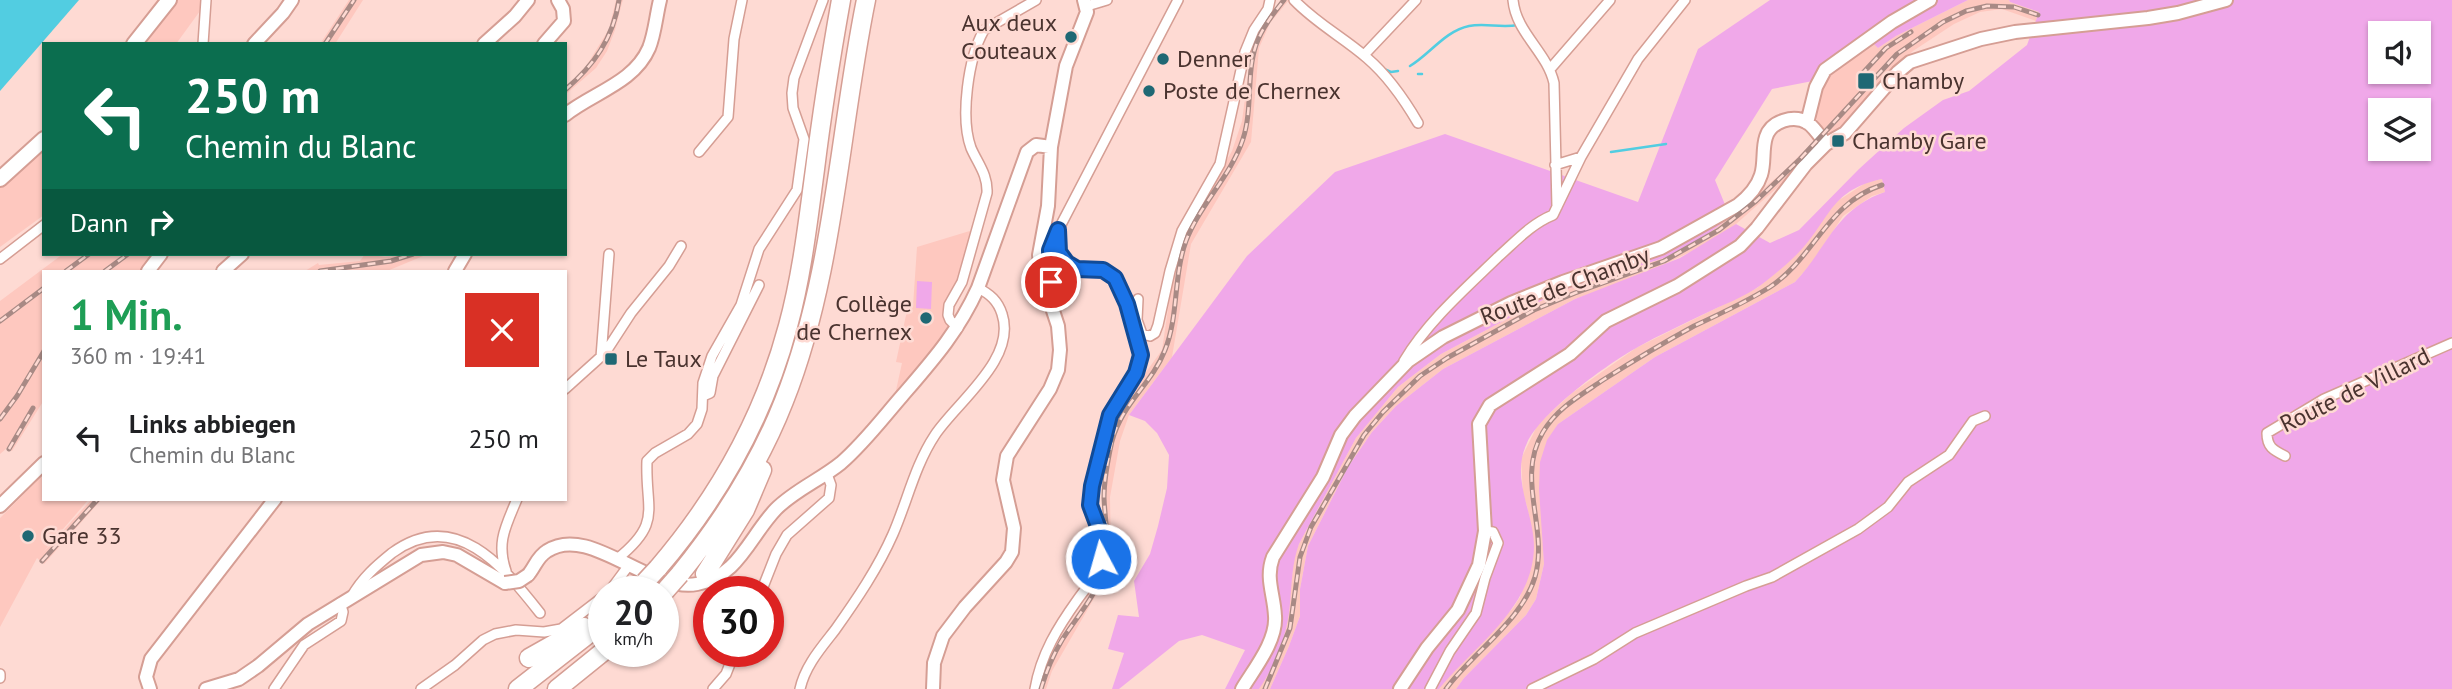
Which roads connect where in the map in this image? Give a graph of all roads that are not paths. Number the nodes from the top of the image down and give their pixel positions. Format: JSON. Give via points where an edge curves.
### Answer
{"nodes":[{"id":1,"x":169,"y":0,"type":"edge"},
{"id":2,"x":206,"y":0,"type":"edge"},
{"id":3,"x":292,"y":0,"type":"edge"},
{"id":4,"x":528,"y":0,"type":"edge"},
{"id":5,"x":558,"y":0,"type":"edge"},
{"id":6,"x":660,"y":0,"type":"edge"},
{"id":7,"x":742,"y":0,"type":"edge"},
{"id":8,"x":823,"y":0,"type":"edge"},
{"id":9,"x":841,"y":0,"type":"edge"},
{"id":10,"x":866,"y":0,"type":"edge"},
{"id":11,"x":1036,"y":0,"type":"edge"},
{"id":12,"x":1107,"y":0,"type":"edge"},
{"id":13,"x":1178,"y":0,"type":"edge"},
{"id":14,"x":1270,"y":0,"type":"edge"},
{"id":15,"x":1294,"y":0,"type":"edge"},
{"id":16,"x":1416,"y":0,"type":"edge"},
{"id":17,"x":1513,"y":0,"type":"edge"},
{"id":18,"x":1610,"y":0,"type":"edge"},
{"id":19,"x":1685,"y":0,"type":"edge"},
{"id":20,"x":1930,"y":0,"type":"edge"},
{"id":21,"x":2226,"y":0,"type":"edge"},
{"id":22,"x":1086,"y":3,"type":"edge"},
{"id":23,"x":136,"y":42,"type":"edge"},
{"id":24,"x":203,"y":42,"type":"edge"},
{"id":25,"x":256,"y":42,"type":"edge"},
{"id":26,"x":486,"y":42,"type":"edge"},
{"id":27,"x":546,"y":42,"type":"edge"},
{"id":28,"x":1364,"y":55,"type":"junction"},
{"id":29,"x":1550,"y":68,"type":"junction"},
{"id":30,"x":567,"y":114,"type":"edge"},
{"id":31,"x":1418,"y":123,"type":"dead end"},
{"id":32,"x":1807,"y":123,"type":"junction"},
{"id":33,"x":42,"y":141,"type":"edge"},
{"id":34,"x":1826,"y":145,"type":"junction"},
{"id":35,"x":1051,"y":147,"type":"junction"},
{"id":36,"x":699,"y":152,"type":"dead end"},
{"id":37,"x":1581,"y":157,"type":"junction"},
{"id":38,"x":1555,"y":165,"type":"junction"},
{"id":39,"x":0,"y":179,"type":"edge"},
{"id":40,"x":1557,"y":208,"type":"junction"},
{"id":41,"x":42,"y":227,"type":"edge"},
{"id":42,"x":1058,"y":230,"type":"junction"},
{"id":43,"x":681,"y":246,"type":"dead end"},
{"id":44,"x":608,"y":254,"type":"dead end"},
{"id":45,"x":159,"y":256,"type":"edge"},
{"id":46,"x":240,"y":256,"type":"edge"},
{"id":47,"x":0,"y":259,"type":"edge"},
{"id":48,"x":149,"y":270,"type":"edge"},
{"id":49,"x":224,"y":270,"type":"edge"},
{"id":50,"x":759,"y":285,"type":"dead end"},
{"id":51,"x":1045,"y":286,"type":"junction"},
{"id":52,"x":978,"y":288,"type":"junction"},
{"id":53,"x":1138,"y":299,"type":"dead end"},
{"id":54,"x":958,"y":328,"type":"junction"},
{"id":55,"x":1147,"y":337,"type":"junction"},
{"id":56,"x":2452,"y":343,"type":"edge"},
{"id":57,"x":1141,"y":355,"type":"junction"},
{"id":58,"x":601,"y":357,"type":"junction"},
{"id":59,"x":1399,"y":369,"type":"junction"},
{"id":60,"x":567,"y":387,"type":"edge"},
{"id":61,"x":703,"y":396,"type":"junction"},
{"id":62,"x":785,"y":400,"type":"junction"},
{"id":63,"x":1985,"y":416,"type":"dead end"},
{"id":64,"x":2285,"y":456,"type":"dead end"},
{"id":65,"x":42,"y":465,"type":"edge"},
{"id":66,"x":827,"y":474,"type":"junction"},
{"id":67,"x":273,"y":501,"type":"edge"},
{"id":68,"x":516,"y":501,"type":"edge"},
{"id":69,"x":0,"y":506,"type":"edge"},
{"id":70,"x":1485,"y":531,"type":"junction"},
{"id":71,"x":623,"y":562,"type":"junction"},
{"id":72,"x":705,"y":574,"type":"dead end"},
{"id":73,"x":616,"y":576,"type":"edge"},
{"id":74,"x":637,"y":576,"type":"edge"},
{"id":75,"x":648,"y":576,"type":"edge"},
{"id":76,"x":678,"y":576,"type":"edge"},
{"id":77,"x":767,"y":576,"type":"edge"},
{"id":78,"x":506,"y":578,"type":"junction"},
{"id":79,"x":679,"y":584,"type":"edge"},
{"id":80,"x":340,"y":603,"type":"junction"},
{"id":81,"x":588,"y":608,"type":"edge"},
{"id":82,"x":540,"y":613,"type":"dead end"},
{"id":83,"x":588,"y":624,"type":"edge"},
{"id":84,"x":588,"y":635,"type":"edge"},
{"id":85,"x":529,"y":658,"type":"dead end"},
{"id":86,"x":588,"y":663,"type":"edge"},
{"id":87,"x":729,"y":667,"type":"edge"},
{"id":88,"x":150,"y":689,"type":"edge"},
{"id":89,"x":206,"y":689,"type":"edge"},
{"id":90,"x":274,"y":689,"type":"edge"},
{"id":91,"x":421,"y":689,"type":"edge"},
{"id":92,"x":519,"y":689,"type":"edge"},
{"id":93,"x":556,"y":689,"type":"edge"},
{"id":94,"x":713,"y":689,"type":"edge"},
{"id":95,"x":800,"y":689,"type":"edge"},
{"id":96,"x":933,"y":689,"type":"edge"},
{"id":97,"x":1035,"y":689,"type":"edge"},
{"id":98,"x":1241,"y":689,"type":"edge"},
{"id":99,"x":1400,"y":689,"type":"edge"},
{"id":100,"x":1430,"y":689,"type":"edge"},
{"id":101,"x":1532,"y":689,"type":"edge"}],
"edges":[{"from":1,"to":23,"type":"main road"},
{"from":2,"to":24,"type":"street"},
{"from":3,"to":25,"type":"street"},
{"from":4,"to":26,"type":"street"},
{"from":5,"to":27,"type":"street","via":[[564,21]]},
{"from":6,"to":30,"type":"street","via":[[649,46],[638,65]]},
{"from":7,"to":36,"type":"street","via":[[728,117]]},
{"from":8,"to":61,"type":"street","via":[[794,78],[793,108],[804,139],[797,190],[759,249],[741,305],[712,356]]},
{"from":9,"to":75,"type":"highway","via":[[805,243],[776,366],[754,420],[713,495]]},
{"from":10,"to":62,"type":"highway","via":[[827,232],[807,330]]},
{"from":11,"to":54,"type":"street","via":[[984,30],[969,80],[967,129],[987,193],[962,282],[949,305],[947,315]]},
{"from":12,"to":22,"type":"street"},
{"from":13,"to":42,"type":"street"},
{"from":14,"to":55,"type":"street","via":[[1245,52],[1220,164],[1186,221],[1157,329]]},
{"from":15,"to":28,"type":"street","via":[[1311,18]]},
{"from":16,"to":28,"type":"street"},
{"from":17,"to":29,"type":"street","via":[[1521,25]]},
{"from":18,"to":29,"type":"street"},
{"from":19,"to":37,"type":"street","via":[[1638,59]]},
{"from":20,"to":32,"type":"street","via":[[1825,70]]},
{"from":21,"to":34,"type":"street","via":[[2148,18],[2015,32],[1918,57],[1902,67],[1845,132]]},
{"from":22,"to":35,"type":"street","via":[[1087,12],[1066,66]]},
{"from":28,"to":31,"type":"street","via":[[1395,88]]},
{"from":29,"to":38,"type":"street"},
{"from":32,"to":34,"type":"street"},
{"from":32,"to":59,"type":"street","name":"Route de Chamby","via":[[1786,120],[1769,130],[1758,183],[1747,198],[1720,216],[1661,248],[1511,303],[1436,342]]},
{"from":33,"to":39,"type":"main road"},
{"from":34,"to":70,"type":"street","via":[[1740,246],[1677,286],[1606,321],[1570,354],[1485,410],[1479,433]]},
{"from":35,"to":51,"type":"street","via":[[1048,206],[1039,255]]},
{"from":35,"to":52,"type":"street","via":[[1036,145],[1027,152]]},
{"from":37,"to":38,"type":"street"},
{"from":37,"to":40,"type":"street"},
{"from":38,"to":40,"type":"street"},
{"from":40,"to":59,"type":"street","via":[[1522,234],[1451,303]]},
{"from":41,"to":47,"type":"street"},
{"from":42,"to":51,"type":"street","via":[[1050,250],[1053,279]]},
{"from":42,"to":57,"type":"street","via":[[1059,252],[1067,263],[1077,269],[1103,270],[1115,278]]},
{"from":43,"to":58,"type":"street"},
{"from":44,"to":58,"type":"street"},
{"from":45,"to":48,"type":"street"},
{"from":46,"to":49,"type":"street"},
{"from":50,"to":61,"type":"street","via":[[713,376],[710,393]]},
{"from":51,"to":96,"type":"street","via":[[1058,326],[1058,370],[1007,456],[1003,480],[1014,528],[1012,552],[943,636],[934,663]]},
{"from":52,"to":54,"type":"street"},
{"from":52,"to":95,"type":"street","via":[[993,298],[1004,322],[999,355],[935,435],[878,563],[806,670]]},
{"from":53,"to":55,"type":"street","via":[[1137,320]]},
{"from":54,"to":66,"type":"street","via":[[867,437]]},
{"from":55,"to":57,"type":"street"},
{"from":56,"to":64,"type":"street","name":"Route de Villard","via":[[2324,400],[2267,433],[2267,443]]},
{"from":57,"to":97,"type":"street","via":[[1136,373],[1110,415],[1092,486],[1091,508],[1107,544],[1097,573],[1057,629],[1039,666]]},
{"from":58,"to":60,"type":"street"},
{"from":59,"to":98,"type":"street","name":"Route de Chamby","via":[[1341,435],[1323,477],[1273,557],[1269,573],[1275,624]]},
{"from":61,"to":71,"type":"street","via":[[697,424],[688,435],[647,461],[650,514]]},
{"from":62,"to":72,"type":"highway","via":[[752,495]]},
{"from":62,"to":76,"type":"highway","bridge":true,"via":[[735,500]]},
{"from":63,"to":101,"type":"street","via":[[1973,421],[1949,454],[1908,482],[1888,508],[1858,529],[1772,577],[1634,633],[1594,659]]},
{"from":65,"to":69,"type":"street"},
{"from":66,"to":77,"type":"street","via":[[829,498],[787,535]]},
{"from":66,"to":79,"type":"street","via":[[777,509],[728,571],[709,581]]},
{"from":67,"to":88,"type":"street","via":[[151,659],[146,677]]},
{"from":68,"to":78,"type":"street","via":[[501,540]]},
{"from":70,"to":99,"type":"street","via":[[1466,598]]},
{"from":70,"to":100,"type":"street","via":[[1493,532],[1498,542],[1476,613]]},
{"from":71,"to":73,"type":"street"},
{"from":71,"to":74,"type":"street"},
{"from":71,"to":78,"type":"street","bridge":true,"via":[[586,547],[563,544],[541,554],[519,581]]},
{"from":78,"to":80,"type":"street","via":[[457,555],[432,552]]},
{"from":78,"to":82,"type":"street"},
{"from":80,"to":89,"type":"street","via":[[239,679]]},
{"from":80,"to":90,"type":"street","via":[[341,621],[304,645]]},
{"from":81,"to":91,"type":"street","via":[[561,629],[495,634]]},
{"from":83,"to":85,"type":"highway"},
{"from":84,"to":92,"type":"highway"},
{"from":86,"to":93,"type":"highway"},
{"from":87,"to":94,"type":"street"}]}
